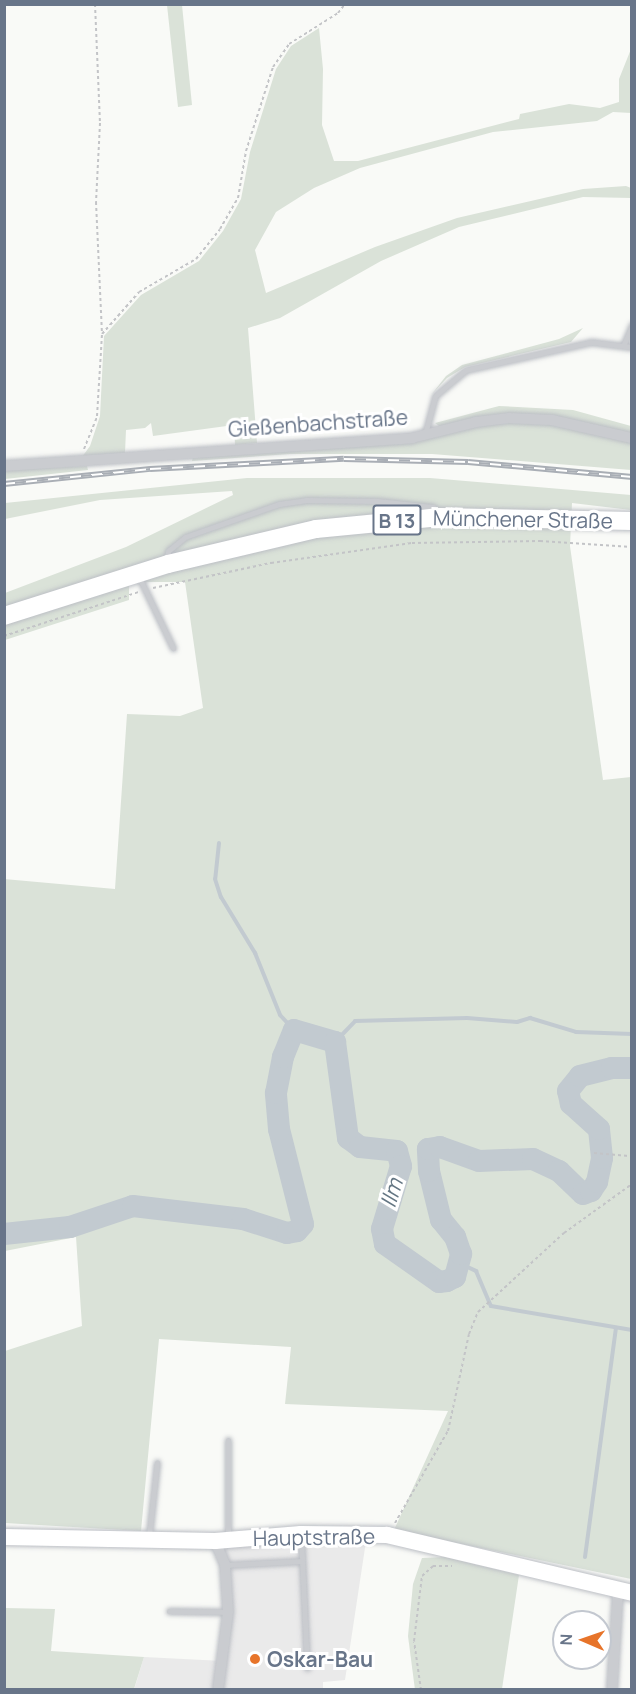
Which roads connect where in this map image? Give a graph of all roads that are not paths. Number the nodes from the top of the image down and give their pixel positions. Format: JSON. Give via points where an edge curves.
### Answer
{"nodes":[{"id":1,"x":632,"y":325,"type":"edge"},
{"id":2,"x":624,"y":344,"type":"junction"},
{"id":3,"x":632,"y":347,"type":"edge"},
{"id":4,"x":425,"y":434,"type":"junction"},
{"id":5,"x":632,"y":438,"type":"edge"},
{"id":6,"x":4,"y":466,"type":"edge"},
{"id":7,"x":440,"y":517,"type":"junction"},
{"id":8,"x":632,"y":521,"type":"edge"},
{"id":9,"x":168,"y":564,"type":"junction"},
{"id":10,"x":138,"y":573,"type":"junction"},
{"id":11,"x":4,"y":616,"type":"edge"},
{"id":12,"x":173,"y":648,"type":"dead end"},
{"id":13,"x":228,"y":1440,"type":"dead end"},
{"id":14,"x":157,"y":1462,"type":"dead end"},
{"id":15,"x":301,"y":1534,"type":"junction"},
{"id":16,"x":4,"y":1537,"type":"edge"},
{"id":17,"x":148,"y":1540,"type":"junction"},
{"id":18,"x":222,"y":1541,"type":"junction"},
{"id":19,"x":302,"y":1561,"type":"junction"},
{"id":20,"x":225,"y":1565,"type":"junction"},
{"id":21,"x":625,"y":1592,"type":"edge"},
{"id":22,"x":169,"y":1611,"type":"dead end"},
{"id":23,"x":228,"y":1612,"type":"junction"},
{"id":24,"x":307,"y":1668,"type":"dead end"},
{"id":25,"x":218,"y":1689,"type":"edge"},
{"id":26,"x":612,"y":1689,"type":"edge"}],
"edges":[{"from":1,"to":2,"type":"lane"},
{"from":2,"to":3,"type":"lane"},
{"from":2,"to":4,"type":"lane","via":[[591,342],[466,370],[435,396]]},
{"from":4,"to":5,"type":"street","name":"Gießenbachstraße","via":[[510,418],[552,420]]},
{"from":4,"to":6,"type":"street","name":"Gießenbachstraße","via":[[378,441]]},
{"from":7,"to":8,"type":"main road","name":"Münchener Straße","number":"B 13"},
{"from":7,"to":9,"type":"main road","name":"Münchener Straße","number":"B 13","via":[[316,529]]},
{"from":7,"to":9,"type":"lane","via":[[439,510],[433,507],[378,501],[306,500],[279,504],[185,537],[168,550]]},
{"from":9,"to":10,"type":"main road","number":"B 13"},
{"from":10,"to":11,"type":"main road","number":"B 13"},
{"from":10,"to":12,"type":"lane"},
{"from":13,"to":18,"type":"lane"},
{"from":14,"to":17,"type":"lane"},
{"from":15,"to":18,"type":"street","name":"Hauptstraße"},
{"from":15,"to":19,"type":"lane"},
{"from":15,"to":21,"type":"street","name":"Hauptstraße","via":[[387,1535]]},
{"from":16,"to":17,"type":"street","name":"Hauptstraße"},
{"from":17,"to":18,"type":"street","name":"Hauptstraße"},
{"from":18,"to":20,"type":"street"},
{"from":19,"to":20,"type":"lane"},
{"from":19,"to":24,"type":"lane"},
{"from":20,"to":23,"type":"street"},
{"from":21,"to":26,"type":"street"},
{"from":22,"to":23,"type":"lane"},
{"from":23,"to":25,"type":"street"}]}
